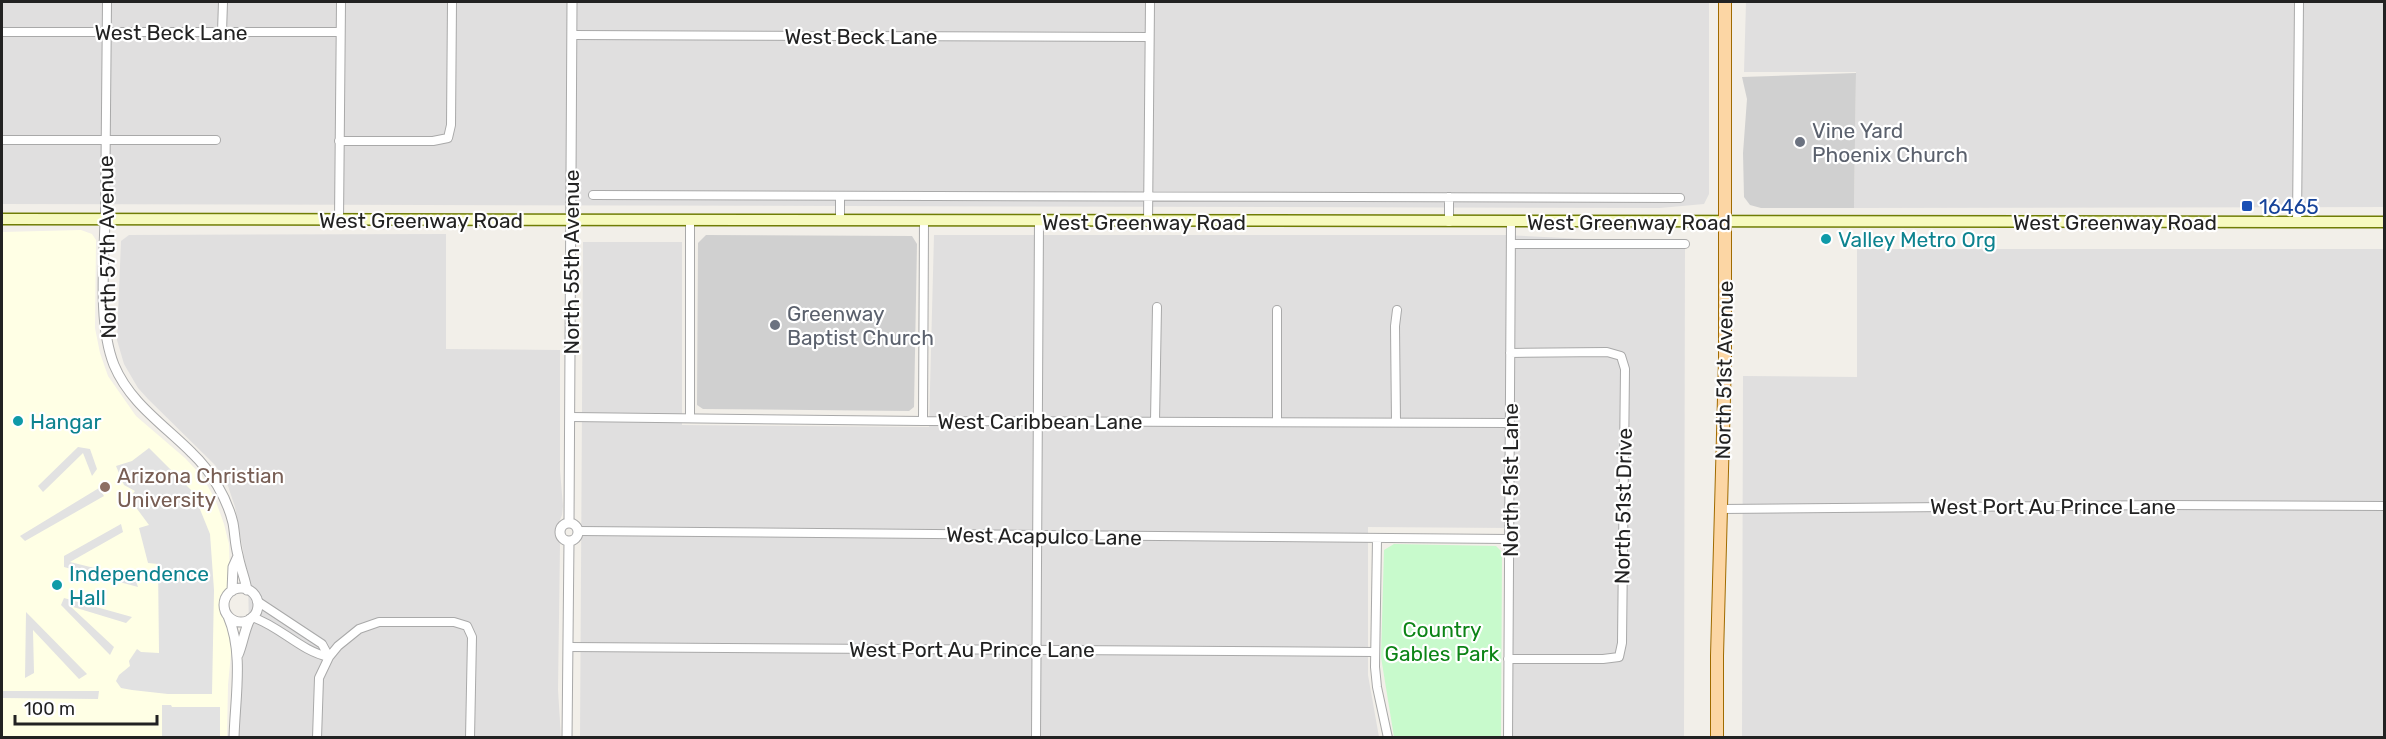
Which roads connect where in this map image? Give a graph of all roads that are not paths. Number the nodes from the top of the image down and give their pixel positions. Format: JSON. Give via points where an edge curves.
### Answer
{"nodes":[{"id":1,"x":107,"y":2,"type":"edge"},
{"id":2,"x":223,"y":2,"type":"edge"},
{"id":3,"x":341,"y":2,"type":"edge"},
{"id":4,"x":452,"y":2,"type":"edge"},
{"id":5,"x":573,"y":2,"type":"edge"},
{"id":6,"x":1150,"y":2,"type":"edge"},
{"id":7,"x":1725,"y":2,"type":"edge"},
{"id":8,"x":2299,"y":2,"type":"edge"},
{"id":9,"x":2,"y":32,"type":"edge"},
{"id":10,"x":106,"y":32,"type":"junction"},
{"id":11,"x":222,"y":32,"type":"junction"},
{"id":12,"x":340,"y":33,"type":"junction"},
{"id":13,"x":572,"y":35,"type":"junction"},
{"id":14,"x":1149,"y":37,"type":"junction"},
{"id":15,"x":2,"y":140,"type":"edge"},
{"id":16,"x":105,"y":140,"type":"junction"},
{"id":17,"x":216,"y":140,"type":"dead end"},
{"id":18,"x":339,"y":141,"type":"junction"},
{"id":19,"x":593,"y":195,"type":"dead end"},
{"id":20,"x":840,"y":197,"type":"junction"},
{"id":21,"x":1149,"y":198,"type":"junction"},
{"id":22,"x":1449,"y":198,"type":"junction"},
{"id":23,"x":1680,"y":198,"type":"dead end"},
{"id":24,"x":2,"y":219,"type":"edge"},
{"id":25,"x":105,"y":220,"type":"junction"},
{"id":26,"x":339,"y":220,"type":"junction"},
{"id":27,"x":572,"y":220,"type":"junction"},
{"id":28,"x":690,"y":221,"type":"junction"},
{"id":29,"x":840,"y":221,"type":"junction"},
{"id":30,"x":924,"y":221,"type":"junction"},
{"id":31,"x":1039,"y":221,"type":"junction"},
{"id":32,"x":1148,"y":222,"type":"junction"},
{"id":33,"x":1449,"y":222,"type":"junction"},
{"id":34,"x":1511,"y":222,"type":"junction"},
{"id":35,"x":1726,"y":222,"type":"junction"},
{"id":36,"x":2297,"y":222,"type":"junction"},
{"id":37,"x":2385,"y":222,"type":"edge"},
{"id":38,"x":1511,"y":244,"type":"junction"},
{"id":39,"x":1685,"y":244,"type":"dead end"},
{"id":40,"x":1157,"y":307,"type":"dead end"},
{"id":41,"x":1277,"y":310,"type":"dead end"},
{"id":42,"x":1397,"y":310,"type":"dead end"},
{"id":43,"x":1510,"y":353,"type":"junction"},
{"id":44,"x":571,"y":417,"type":"junction"},
{"id":45,"x":690,"y":418,"type":"junction"},
{"id":46,"x":1038,"y":420,"type":"junction"},
{"id":47,"x":923,"y":421,"type":"junction"},
{"id":48,"x":1155,"y":421,"type":"junction"},
{"id":49,"x":1277,"y":422,"type":"junction"},
{"id":50,"x":1396,"y":422,"type":"junction"},
{"id":51,"x":1510,"y":423,"type":"junction"},
{"id":52,"x":2385,"y":506,"type":"edge"},
{"id":53,"x":1721,"y":509,"type":"junction"},
{"id":54,"x":569,"y":523,"type":"junction"},
{"id":55,"x":578,"y":531,"type":"junction"},
{"id":56,"x":1037,"y":536,"type":"junction"},
{"id":57,"x":1377,"y":539,"type":"junction"},
{"id":58,"x":1509,"y":539,"type":"junction"},
{"id":59,"x":569,"y":542,"type":"junction"},
{"id":60,"x":238,"y":556,"type":"junction"},
{"id":61,"x":247,"y":590,"type":"junction"},
{"id":62,"x":232,"y":591,"type":"junction"},
{"id":63,"x":257,"y":601,"type":"junction"},
{"id":64,"x":228,"y":616,"type":"junction"},
{"id":65,"x":251,"y":618,"type":"junction"},
{"id":66,"x":297,"y":628,"type":"junction"},
{"id":67,"x":291,"y":638,"type":"junction"},
{"id":68,"x":568,"y":647,"type":"junction"},
{"id":69,"x":1036,"y":650,"type":"junction"},
{"id":70,"x":1375,"y":652,"type":"junction"},
{"id":71,"x":238,"y":655,"type":"junction"},
{"id":72,"x":329,"y":657,"type":"junction"},
{"id":73,"x":1508,"y":659,"type":"junction"},
{"id":74,"x":234,"y":738,"type":"edge"},
{"id":75,"x":317,"y":738,"type":"edge"},
{"id":76,"x":470,"y":738,"type":"edge"},
{"id":77,"x":567,"y":738,"type":"edge"},
{"id":78,"x":1036,"y":738,"type":"edge"},
{"id":79,"x":1388,"y":738,"type":"edge"},
{"id":80,"x":1508,"y":738,"type":"edge"},
{"id":81,"x":1717,"y":738,"type":"edge"}],
"edges":[{"from":1,"to":10,"type":"street","name":"North 57th Avenue"},
{"from":2,"to":11,"type":"street"},
{"from":3,"to":12,"type":"street"},
{"from":4,"to":18,"type":"street","via":[[452,125],[448,138]]},
{"from":5,"to":13,"type":"street","name":"North 55th Avenue"},
{"from":6,"to":14,"type":"street"},
{"from":7,"to":35,"type":"main road","name":"North 51st Avenue"},
{"from":8,"to":36,"type":"street"},
{"from":9,"to":10,"type":"street","name":"West Beck Lane"},
{"from":10,"to":11,"type":"street","name":"West Beck Lane"},
{"from":10,"to":16,"type":"street","name":"North 57th Avenue"},
{"from":11,"to":12,"type":"street","name":"West Beck Lane"},
{"from":12,"to":18,"type":"street"},
{"from":13,"to":14,"type":"street","name":"West Beck Lane"},
{"from":13,"to":27,"type":"street","name":"North 55th Avenue"},
{"from":14,"to":21,"type":"street"},
{"from":15,"to":16,"type":"street"},
{"from":16,"to":17,"type":"street"},
{"from":16,"to":25,"type":"street","name":"North 57th Avenue"},
{"from":18,"to":26,"type":"street"},
{"from":19,"to":20,"type":"street","name":"West Greenway Road"},
{"from":20,"to":21,"type":"street","name":"West Greenway Road"},
{"from":20,"to":29,"type":"street"},
{"from":21,"to":22,"type":"street","name":"West Greenway Road"},
{"from":21,"to":32,"type":"street"},
{"from":22,"to":23,"type":"street","name":"West Greenway Road"},
{"from":22,"to":33,"type":"street"},
{"from":24,"to":25,"type":"main road","name":"West Greenway Road"},
{"from":25,"to":26,"type":"main road","name":"West Greenway Road"},
{"from":25,"to":60,"type":"street","name":"North 57th Avenue","via":[[106,339],[114,364],[134,398],[208,472],[229,512]]},
{"from":26,"to":27,"type":"main road","name":"West Greenway Road"},
{"from":27,"to":28,"type":"main road","name":"West Greenway Road"},
{"from":27,"to":44,"type":"street","name":"North 55th Avenue"},
{"from":28,"to":29,"type":"main road","name":"West Greenway Road"},
{"from":28,"to":45,"type":"street"},
{"from":29,"to":30,"type":"main road","name":"West Greenway Road"},
{"from":30,"to":31,"type":"main road","name":"West Greenway Road"},
{"from":30,"to":47,"type":"street"},
{"from":31,"to":32,"type":"main road","name":"West Greenway Road"},
{"from":31,"to":46,"type":"street"},
{"from":32,"to":33,"type":"main road","name":"West Greenway Road"},
{"from":33,"to":34,"type":"main road","name":"West Greenway Road"},
{"from":34,"to":35,"type":"main road","name":"West Greenway Road"},
{"from":34,"to":38,"type":"street","name":"North 51st Lane"},
{"from":35,"to":36,"type":"main road","name":"West Greenway Road"},
{"from":35,"to":53,"type":"main road","name":"North 51st Avenue"},
{"from":36,"to":37,"type":"main road","name":"West Greenway Road"},
{"from":38,"to":39,"type":"street","name":"West Greenway Road"},
{"from":38,"to":43,"type":"street","name":"North 51st Lane"},
{"from":40,"to":48,"type":"street"},
{"from":41,"to":49,"type":"street"},
{"from":42,"to":50,"type":"street"},
{"from":43,"to":51,"type":"street","name":"North 51st Lane"},
{"from":43,"to":73,"type":"street","name":"North 51st Drive","via":[[1607,352],[1621,356],[1625,381],[1619,657]]},
{"from":44,"to":45,"type":"street","name":"West Caribbean Lane"},
{"from":44,"to":54,"type":"street","name":"North 55th Avenue"},
{"from":45,"to":47,"type":"street","name":"West Caribbean Lane"},
{"from":46,"to":47,"type":"street","name":"West Caribbean Lane"},
{"from":46,"to":48,"type":"street","name":"West Caribbean Lane"},
{"from":46,"to":56,"type":"street"},
{"from":48,"to":49,"type":"street","name":"West Caribbean Lane"},
{"from":49,"to":50,"type":"street","name":"West Caribbean Lane"},
{"from":50,"to":51,"type":"street","name":"West Caribbean Lane"},
{"from":51,"to":58,"type":"street","name":"North 51st Lane"},
{"from":52,"to":53,"type":"street","name":"West Port Au Prince Lane"},
{"from":53,"to":81,"type":"main road","name":"North 51st Avenue"},
{"from":54,"to":55,"type":"street"},
{"from":54,"to":59,"type":"street","name":"North 55th Avenue","via":[[561,526],[560,534]]},
{"from":55,"to":56,"type":"street","name":"West Acapulco Lane"},
{"from":55,"to":59,"type":"street","via":[[576,539]]},
{"from":56,"to":57,"type":"street","name":"West Acapulco Lane"},
{"from":56,"to":69,"type":"street"},
{"from":57,"to":58,"type":"street","name":"West Acapulco Lane"},
{"from":57,"to":70,"type":"street"},
{"from":58,"to":73,"type":"street","name":"North 51st Lane"},
{"from":59,"to":68,"type":"street","name":"North 55th Avenue"},
{"from":60,"to":61,"type":"street","name":"North 57th Avenue"},
{"from":60,"to":62,"type":"street","name":"North 57th Avenue","via":[[233,567]]},
{"from":61,"to":62,"type":"street"},
{"from":61,"to":63,"type":"street"},
{"from":62,"to":64,"type":"street","via":[[224,602]]},
{"from":63,"to":65,"type":"street"},
{"from":63,"to":66,"type":"street"},
{"from":64,"to":65,"type":"street","via":[[239,622]]},
{"from":64,"to":71,"type":"street"},
{"from":65,"to":67,"type":"street","via":[[262,620]]},
{"from":65,"to":71,"type":"street"},
{"from":66,"to":67,"type":"street"},
{"from":66,"to":72,"type":"street","via":[[322,644]]},
{"from":67,"to":72,"type":"street","via":[[316,654]]},
{"from":68,"to":69,"type":"street","name":"West Port Au Prince Lane"},
{"from":68,"to":77,"type":"street","name":"North 55th Avenue"},
{"from":69,"to":70,"type":"street","name":"West Port Au Prince Lane"},
{"from":69,"to":78,"type":"street"},
{"from":70,"to":79,"type":"street","via":[[1377,687]]},
{"from":71,"to":74,"type":"street"},
{"from":72,"to":75,"type":"street","via":[[319,678]]},
{"from":72,"to":76,"type":"street","via":[[359,629],[379,622],[454,622],[467,626],[472,637]]},
{"from":73,"to":80,"type":"street","name":"North 51st Lane"}]}
